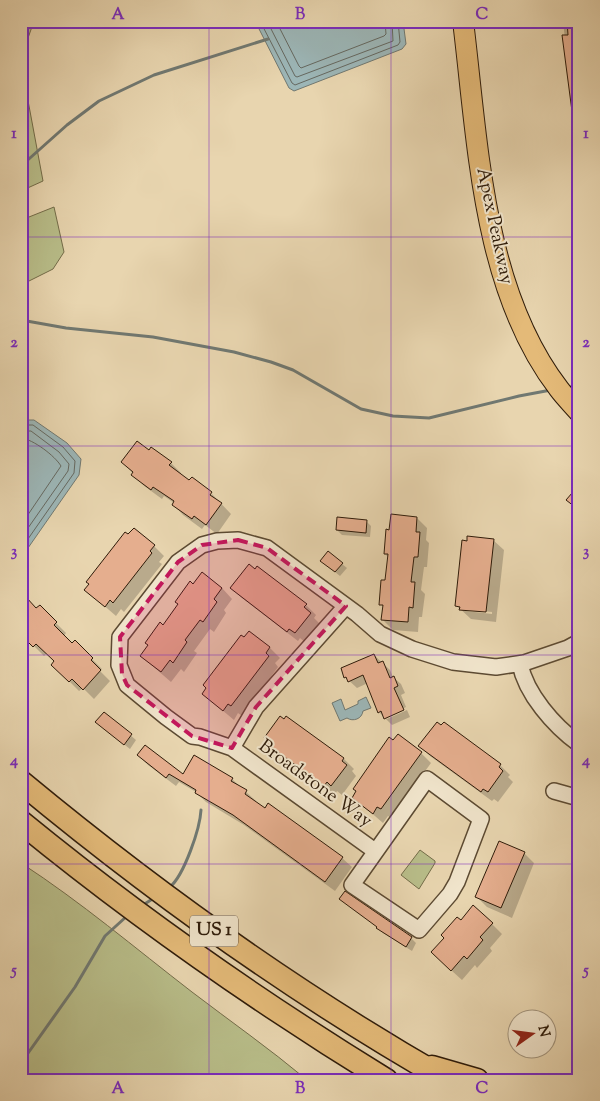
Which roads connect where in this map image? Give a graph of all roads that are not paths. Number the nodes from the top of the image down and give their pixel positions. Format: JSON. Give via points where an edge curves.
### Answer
{"nodes":[{"id":1,"x":463,"y":21,"type":"edge"},
{"id":2,"x":579,"y":412,"type":"edge"},
{"id":3,"x":346,"y":606,"type":"junction"},
{"id":4,"x":579,"y":642,"type":"edge"},
{"id":5,"x":520,"y":664,"type":"junction"},
{"id":6,"x":579,"y":744,"type":"edge"},
{"id":7,"x":232,"y":748,"type":"junction"},
{"id":8,"x":21,"y":782,"type":"edge"},
{"id":9,"x":554,"y":791,"type":"dead end"},
{"id":10,"x":579,"y":798,"type":"edge"},
{"id":11,"x":21,"y":822,"type":"edge"},
{"id":12,"x":375,"y":851,"type":"junction"},
{"id":13,"x":418,"y":1064,"type":"junction"},
{"id":14,"x":386,"y":1080,"type":"edge"},
{"id":15,"x":447,"y":1080,"type":"edge"},
{"id":16,"x":477,"y":1080,"type":"edge"}],
"edges":[{"from":1,"to":2,"type":"main road","name":"Apex Peakway","via":[[484,198],[507,290],[538,357]]},
{"from":3,"to":5,"type":"street","name":"Broadstone Way","via":[[380,634],[420,651],[478,666]]},
{"from":3,"to":7,"type":"street","name":"Broadstone Way","via":[[256,707]]},
{"from":3,"to":7,"type":"street","name":"Broadstone Way","via":[[267,548],[238,540],[202,545],[188,554],[149,598],[120,637],[119,665],[127,685],[192,736]]},
{"from":4,"to":5,"type":"street","name":"Broadstone Way"},
{"from":5,"to":6,"type":"street","via":[[522,677],[540,707]]},
{"from":7,"to":12,"type":"street","name":"Broadstone Way"},
{"from":8,"to":13,"type":"highway","number":"US 1","via":[[155,889],[231,944]]},
{"from":9,"to":10,"type":"street"},
{"from":11,"to":14,"type":"highway","number":"US 1","via":[[156,927]]},
{"from":12,"to":12,"type":"street","name":"Broadstone Way","via":[[427,779],[481,819],[457,882],[419,930],[352,885]]},
{"from":13,"to":15,"type":"highway","number":"US 1"},
{"from":13,"to":16,"type":"highway"}]}
